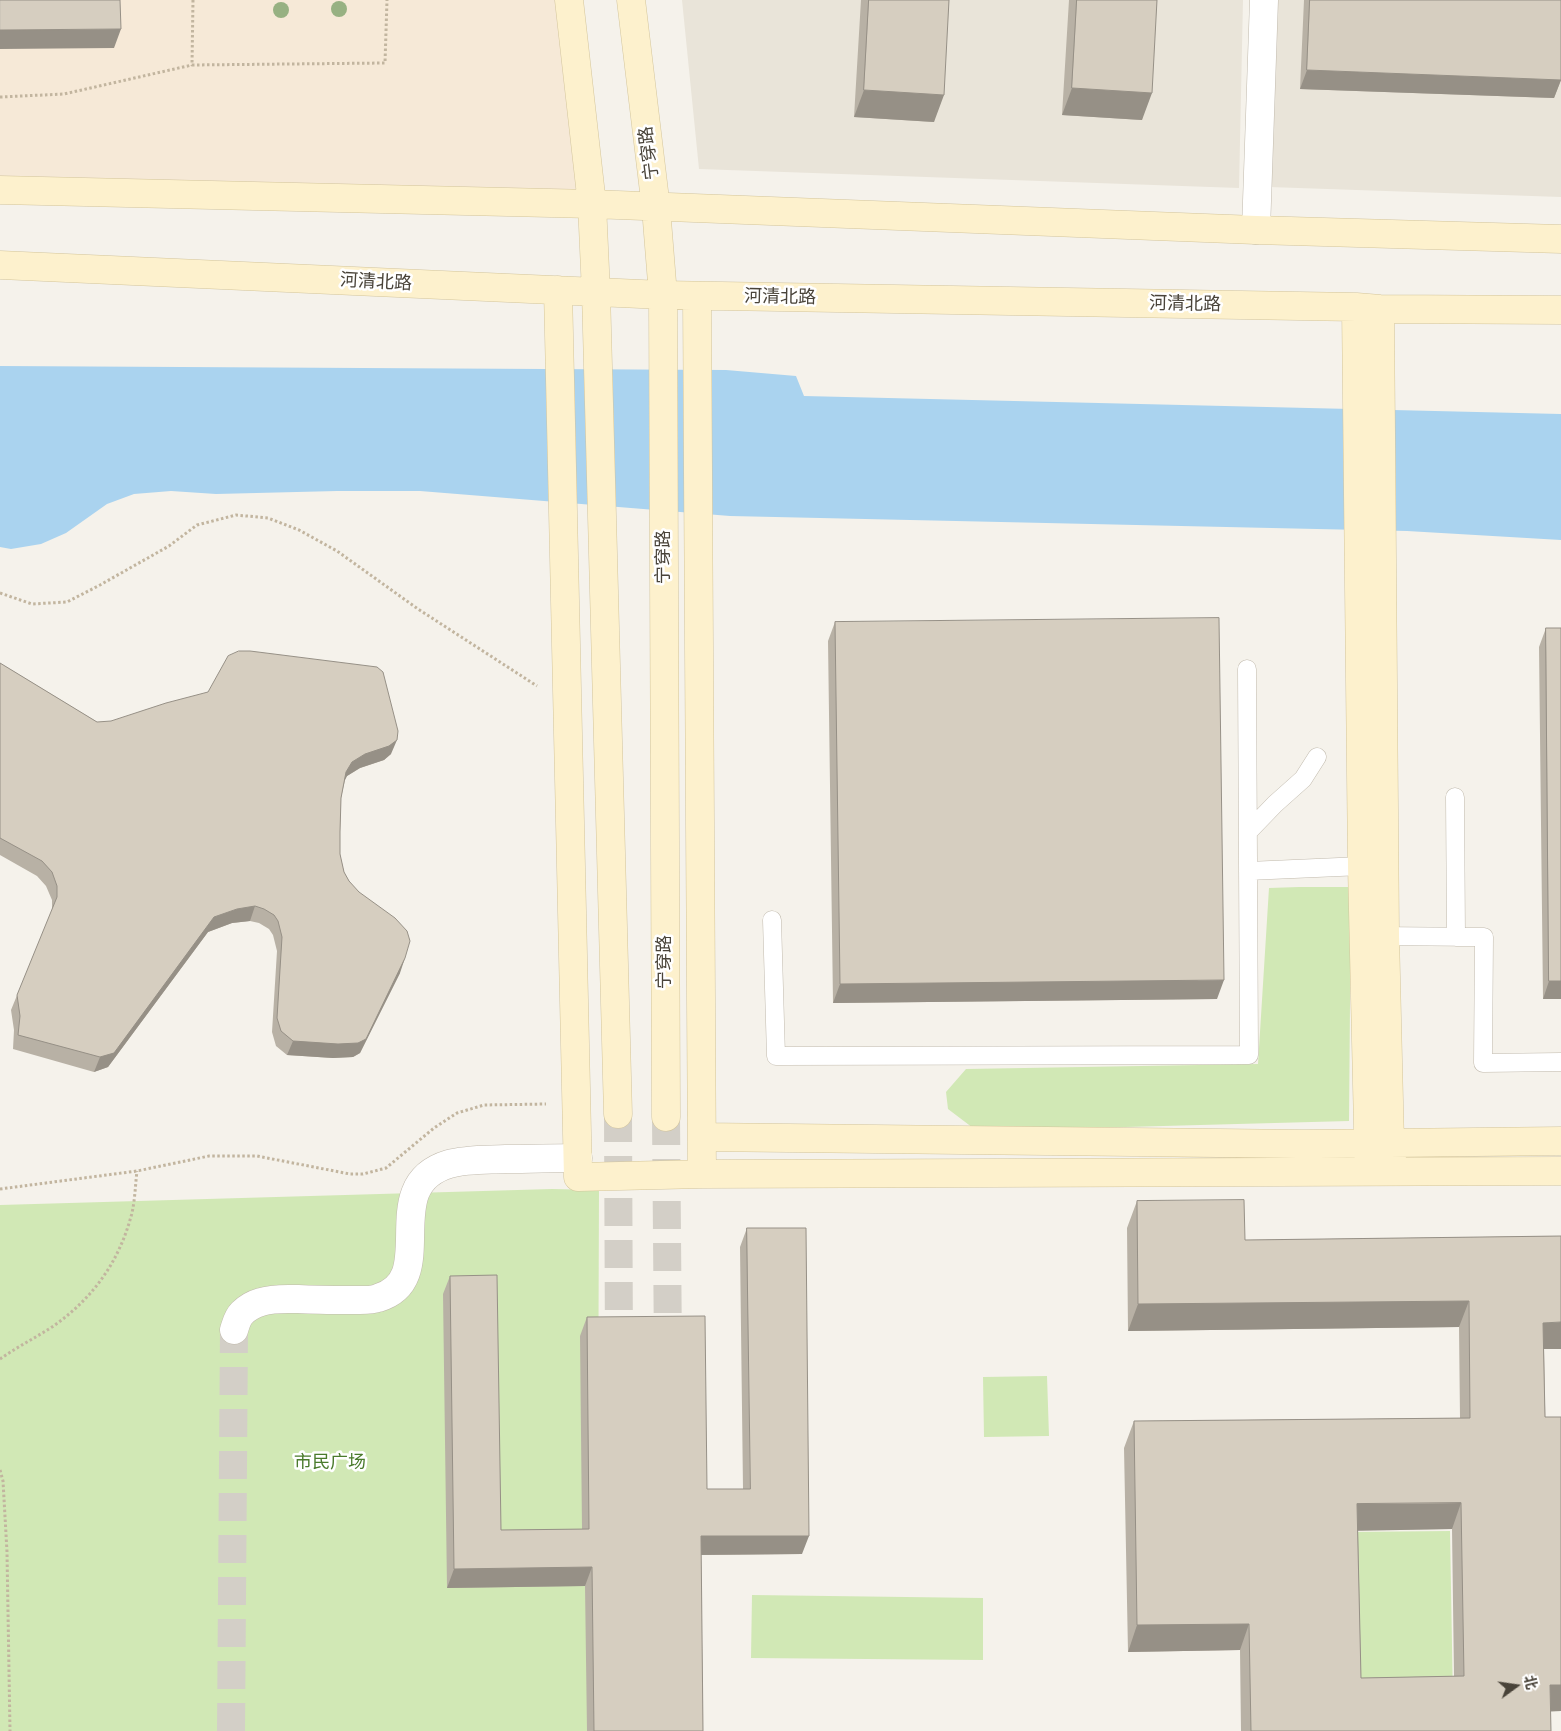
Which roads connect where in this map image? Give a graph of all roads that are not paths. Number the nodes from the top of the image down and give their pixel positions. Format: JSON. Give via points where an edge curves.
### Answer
{"nodes":[{"id":1,"x":569,"y":0,"type":"edge"},
{"id":2,"x":631,"y":0,"type":"edge"},
{"id":3,"x":1264,"y":0,"type":"edge"},
{"id":4,"x":0,"y":190,"type":"edge"},
{"id":5,"x":592,"y":204,"type":"junction"},
{"id":6,"x":656,"y":208,"type":"junction"},
{"id":7,"x":1256,"y":230,"type":"junction"},
{"id":8,"x":1561,"y":239,"type":"edge"},
{"id":9,"x":0,"y":265,"type":"edge"},
{"id":10,"x":558,"y":290,"type":"junction"},
{"id":11,"x":596,"y":292,"type":"junction"},
{"id":12,"x":663,"y":295,"type":"junction"},
{"id":13,"x":696,"y":296,"type":"junction"},
{"id":14,"x":1368,"y":308,"type":"junction"},
{"id":15,"x":1561,"y":310,"type":"edge"},
{"id":16,"x":1247,"y":668,"type":"dead end"},
{"id":17,"x":1317,"y":757,"type":"dead end"},
{"id":18,"x":1454,"y":797,"type":"dead end"},
{"id":19,"x":1248,"y":832,"type":"junction"},
{"id":20,"x":1362,"y":866,"type":"junction"},
{"id":21,"x":1248,"y":870,"type":"junction"},
{"id":22,"x":772,"y":920,"type":"dead end"},
{"id":23,"x":1374,"y":937,"type":"junction"},
{"id":24,"x":1456,"y":937,"type":"junction"},
{"id":25,"x":1561,"y":1062,"type":"edge"},
{"id":26,"x":618,"y":1114,"type":"tunnel mouth"},
{"id":27,"x":666,"y":1117,"type":"tunnel mouth"},
{"id":28,"x":702,"y":1137,"type":"junction"},
{"id":29,"x":1561,"y":1141,"type":"edge"},
{"id":30,"x":1379,"y":1143,"type":"junction"},
{"id":31,"x":578,"y":1158,"type":"junction"},
{"id":32,"x":1381,"y":1171,"type":"junction"},
{"id":33,"x":1561,"y":1171,"type":"edge"},
{"id":34,"x":702,"y":1174,"type":"junction"},
{"id":35,"x":234,"y":1330,"type":"tunnel mouth"}],
"edges":[{"from":1,"to":5,"type":"main road"},
{"from":2,"to":6,"type":"main road","name":"宁穿路"},
{"from":3,"to":7,"type":"street"},
{"from":4,"to":5,"type":"main road"},
{"from":5,"to":6,"type":"main road"},
{"from":5,"to":11,"type":"main road"},
{"from":6,"to":7,"type":"main road"},
{"from":6,"to":12,"type":"main road","name":"宁穿路"},
{"from":7,"to":8,"type":"main road"},
{"from":9,"to":10,"type":"main road","name":"河清北路"},
{"from":10,"to":11,"type":"main road","name":"河清北路"},
{"from":10,"to":31,"type":"main road"},
{"from":11,"to":12,"type":"main road","name":"河清北路"},
{"from":11,"to":26,"type":"main road"},
{"from":12,"to":13,"type":"main road","name":"河清北路"},
{"from":12,"to":27,"type":"main road","name":"宁穿路"},
{"from":13,"to":14,"type":"main road","name":"河清北路"},
{"from":13,"to":28,"type":"main road"},
{"from":14,"to":15,"type":"main road","name":"河清北路"},
{"from":14,"to":20,"type":"main road"},
{"from":14,"to":23,"type":"main road"},
{"from":16,"to":19,"type":"lane"},
{"from":17,"to":19,"type":"lane","via":[[1303,779]]},
{"from":18,"to":24,"type":"lane"},
{"from":19,"to":21,"type":"lane"},
{"from":20,"to":21,"type":"lane"},
{"from":20,"to":23,"type":"main road"},
{"from":21,"to":22,"type":"lane","via":[[1249,1055],[776,1056]]},
{"from":23,"to":24,"type":"lane"},
{"from":23,"to":30,"type":"main road"},
{"from":24,"to":25,"type":"lane","via":[[1484,937],[1483,1063]]},
{"from":28,"to":30,"type":"main road"},
{"from":28,"to":34,"type":"main road"},
{"from":29,"to":30,"type":"main road"},
{"from":30,"to":32,"type":"main road"},
{"from":31,"to":34,"type":"main road","via":[[578,1177]]},
{"from":31,"to":35,"type":"street","via":[[479,1160],[449,1164],[420,1184],[412,1199],[409,1264],[406,1276],[392,1290],[378,1298],[359,1300],[261,1301],[242,1313]]},
{"from":32,"to":33,"type":"main road"},
{"from":32,"to":34,"type":"main road"}]}
